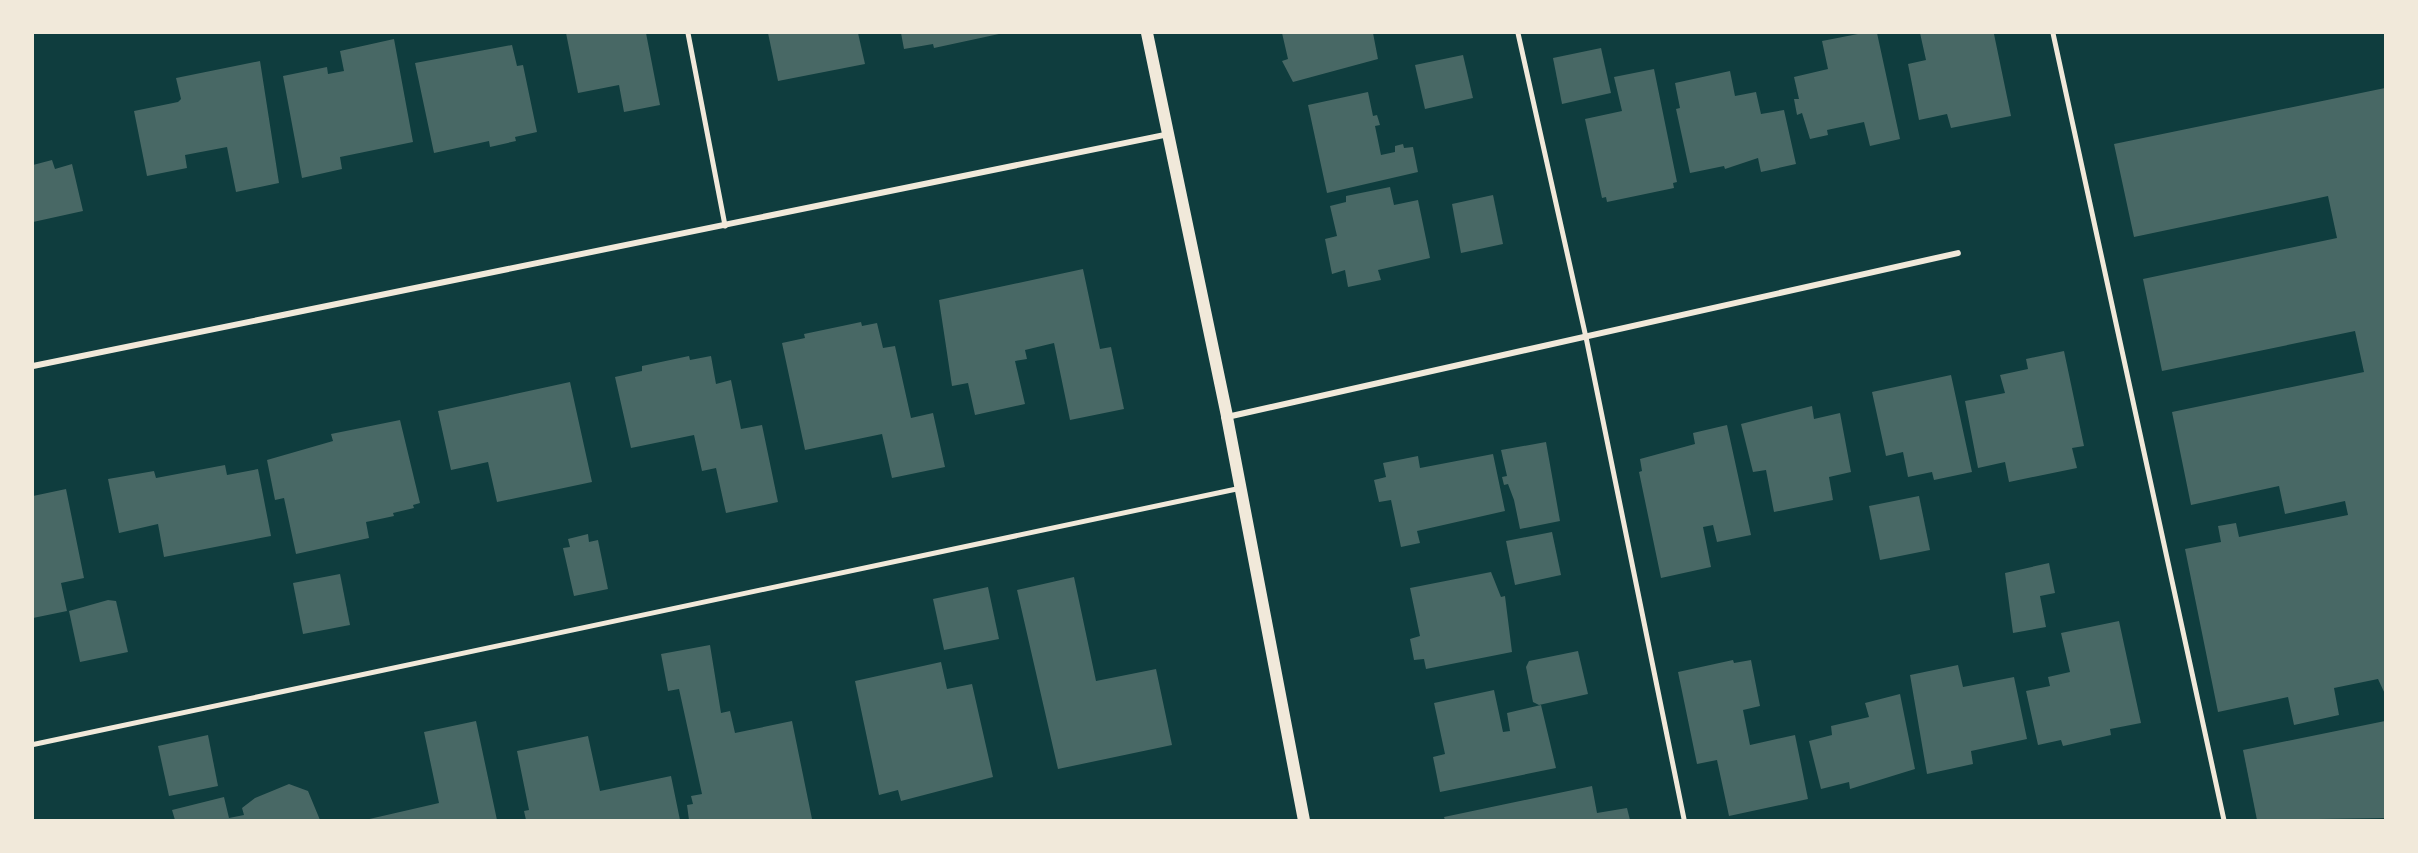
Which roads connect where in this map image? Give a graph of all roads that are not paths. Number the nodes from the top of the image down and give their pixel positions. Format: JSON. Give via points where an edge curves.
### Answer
{"nodes":[{"id":1,"x":688,"y":33,"type":"edge"},
{"id":2,"x":1148,"y":33,"type":"edge"},
{"id":3,"x":1518,"y":33,"type":"edge"},
{"id":4,"x":2053,"y":33,"type":"edge"},
{"id":5,"x":1169,"y":134,"type":"junction"},
{"id":6,"x":725,"y":225,"type":"junction"},
{"id":7,"x":1958,"y":253,"type":"dead end"},
{"id":8,"x":1586,"y":337,"type":"junction"},
{"id":9,"x":33,"y":366,"type":"edge"},
{"id":10,"x":1227,"y":417,"type":"junction"},
{"id":11,"x":1241,"y":488,"type":"junction"},
{"id":12,"x":33,"y":744,"type":"edge"},
{"id":13,"x":1304,"y":820,"type":"edge"},
{"id":14,"x":1684,"y":820,"type":"edge"},
{"id":15,"x":2224,"y":820,"type":"edge"}],
"edges":[{"from":1,"to":6,"type":"lane"},
{"from":2,"to":5,"type":"main road"},
{"from":3,"to":8,"type":"lane"},
{"from":4,"to":15,"type":"lane"},
{"from":5,"to":6,"type":"street"},
{"from":5,"to":10,"type":"main road"},
{"from":6,"to":9,"type":"street"},
{"from":7,"to":8,"type":"street"},
{"from":8,"to":10,"type":"street"},
{"from":8,"to":14,"type":"lane"},
{"from":10,"to":11,"type":"main road"},
{"from":11,"to":12,"type":"lane"},
{"from":11,"to":13,"type":"main road"}]}
